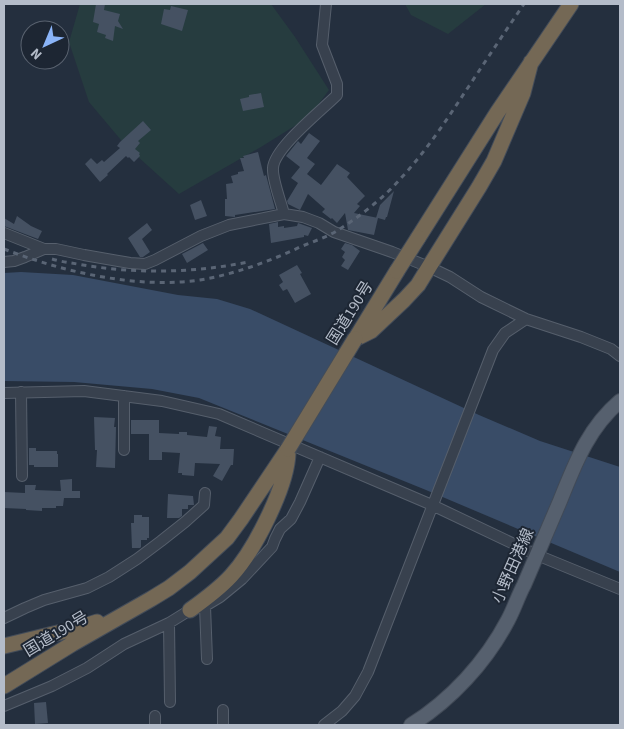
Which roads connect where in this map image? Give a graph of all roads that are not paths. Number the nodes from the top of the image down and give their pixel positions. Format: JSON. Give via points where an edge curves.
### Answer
{"nodes":[{"id":1,"x":326,"y":4,"type":"edge"},
{"id":2,"x":571,"y":4,"type":"edge"},
{"id":3,"x":531,"y":62,"type":"junction"},
{"id":4,"x":284,"y":214,"type":"junction"},
{"id":5,"x":4,"y":233,"type":"edge"},
{"id":6,"x":44,"y":249,"type":"junction"},
{"id":7,"x":9,"y":261,"type":"edge"},
{"id":8,"x":429,"y":267,"type":"junction"},
{"id":9,"x":526,"y":319,"type":"junction"},
{"id":10,"x":355,"y":339,"type":"junction"},
{"id":11,"x":620,"y":356,"type":"edge"},
{"id":12,"x":21,"y":392,"type":"junction"},
{"id":13,"x":4,"y":393,"type":"edge"},
{"id":14,"x":124,"y":396,"type":"junction"},
{"id":15,"x":620,"y":401,"type":"edge"},
{"id":16,"x":288,"y":449,"type":"junction"},
{"id":17,"x":124,"y":450,"type":"dead end"},
{"id":18,"x":320,"y":456,"type":"junction"},
{"id":19,"x":22,"y":476,"type":"dead end"},
{"id":20,"x":205,"y":493,"type":"dead end"},
{"id":21,"x":434,"y":501,"type":"junction"},
{"id":22,"x":539,"y":550,"type":"junction"},
{"id":23,"x":620,"y":589,"type":"edge"},
{"id":24,"x":205,"y":606,"type":"junction"},
{"id":25,"x":190,"y":610,"type":"junction"},
{"id":26,"x":128,"y":612,"type":"junction"},
{"id":27,"x":4,"y":618,"type":"edge"},
{"id":28,"x":169,"y":623,"type":"junction"},
{"id":29,"x":72,"y":644,"type":"junction"},
{"id":30,"x":4,"y":646,"type":"edge"},
{"id":31,"x":207,"y":659,"type":"dead end"},
{"id":32,"x":4,"y":676,"type":"edge"},
{"id":33,"x":4,"y":686,"type":"edge"},
{"id":34,"x":170,"y":702,"type":"dead end"},
{"id":35,"x":4,"y":706,"type":"edge"},
{"id":36,"x":223,"y":710,"type":"dead end"},
{"id":37,"x":223,"y":725,"type":"edge"},
{"id":38,"x":324,"y":725,"type":"edge"},
{"id":39,"x":411,"y":725,"type":"edge"}],
"edges":[{"from":1,"to":4,"type":"street","via":[[322,45],[337,84],[337,95],[275,159],[273,168]]},
{"from":2,"to":3,"type":"highway","name":"国道190号"},
{"from":3,"to":8,"type":"highway","via":[[523,93],[494,160]]},
{"from":3,"to":10,"type":"highway","name":"国道190号","bridge":true},
{"from":4,"to":6,"type":"street","via":[[229,225],[144,264]]},
{"from":4,"to":8,"type":"street","via":[[303,217],[334,232]]},
{"from":5,"to":6,"type":"street"},
{"from":6,"to":7,"type":"street"},
{"from":8,"to":9,"type":"street"},
{"from":8,"to":10,"type":"highway","via":[[404,300],[371,331]]},
{"from":9,"to":11,"type":"street","via":[[610,349]]},
{"from":9,"to":21,"type":"street","via":[[505,333],[493,350]]},
{"from":10,"to":16,"type":"highway","name":"国道190号","bridge":true},
{"from":12,"to":13,"type":"street"},
{"from":12,"to":14,"type":"street","via":[[84,391]]},
{"from":12,"to":19,"type":"street"},
{"from":14,"to":17,"type":"street"},
{"from":14,"to":18,"type":"street","via":[[219,414]]},
{"from":15,"to":22,"type":"main road","name":"小野田港線","via":[[604,416],[582,449]]},
{"from":16,"to":25,"type":"highway","via":[[288,464],[282,482],[252,546],[230,577]]},
{"from":16,"to":26,"type":"highway","name":"国道190号","via":[[241,519],[220,544],[169,588]]},
{"from":18,"to":21,"type":"street"},
{"from":18,"to":24,"type":"street","via":[[300,502],[272,547],[242,579]]},
{"from":20,"to":27,"type":"street","via":[[204,505],[185,522],[109,577]]},
{"from":21,"to":22,"type":"street"},
{"from":21,"to":38,"type":"street","via":[[368,672],[355,696]]},
{"from":22,"to":23,"type":"street"},
{"from":22,"to":39,"type":"main road","name":"小野田港線","via":[[508,620],[489,651],[459,686]]},
{"from":24,"to":25,"type":"street"},
{"from":24,"to":31,"type":"street"},
{"from":25,"to":28,"type":"street"},
{"from":26,"to":29,"type":"highway","name":"国道190号"},
{"from":26,"to":30,"type":"highway","name":"国道190号"},
{"from":28,"to":34,"type":"street"},
{"from":28,"to":35,"type":"street","via":[[124,644],[52,686]]},
{"from":29,"to":32,"type":"highway"},
{"from":29,"to":33,"type":"highway","name":"国道190号"},
{"from":36,"to":37,"type":"street"}]}
